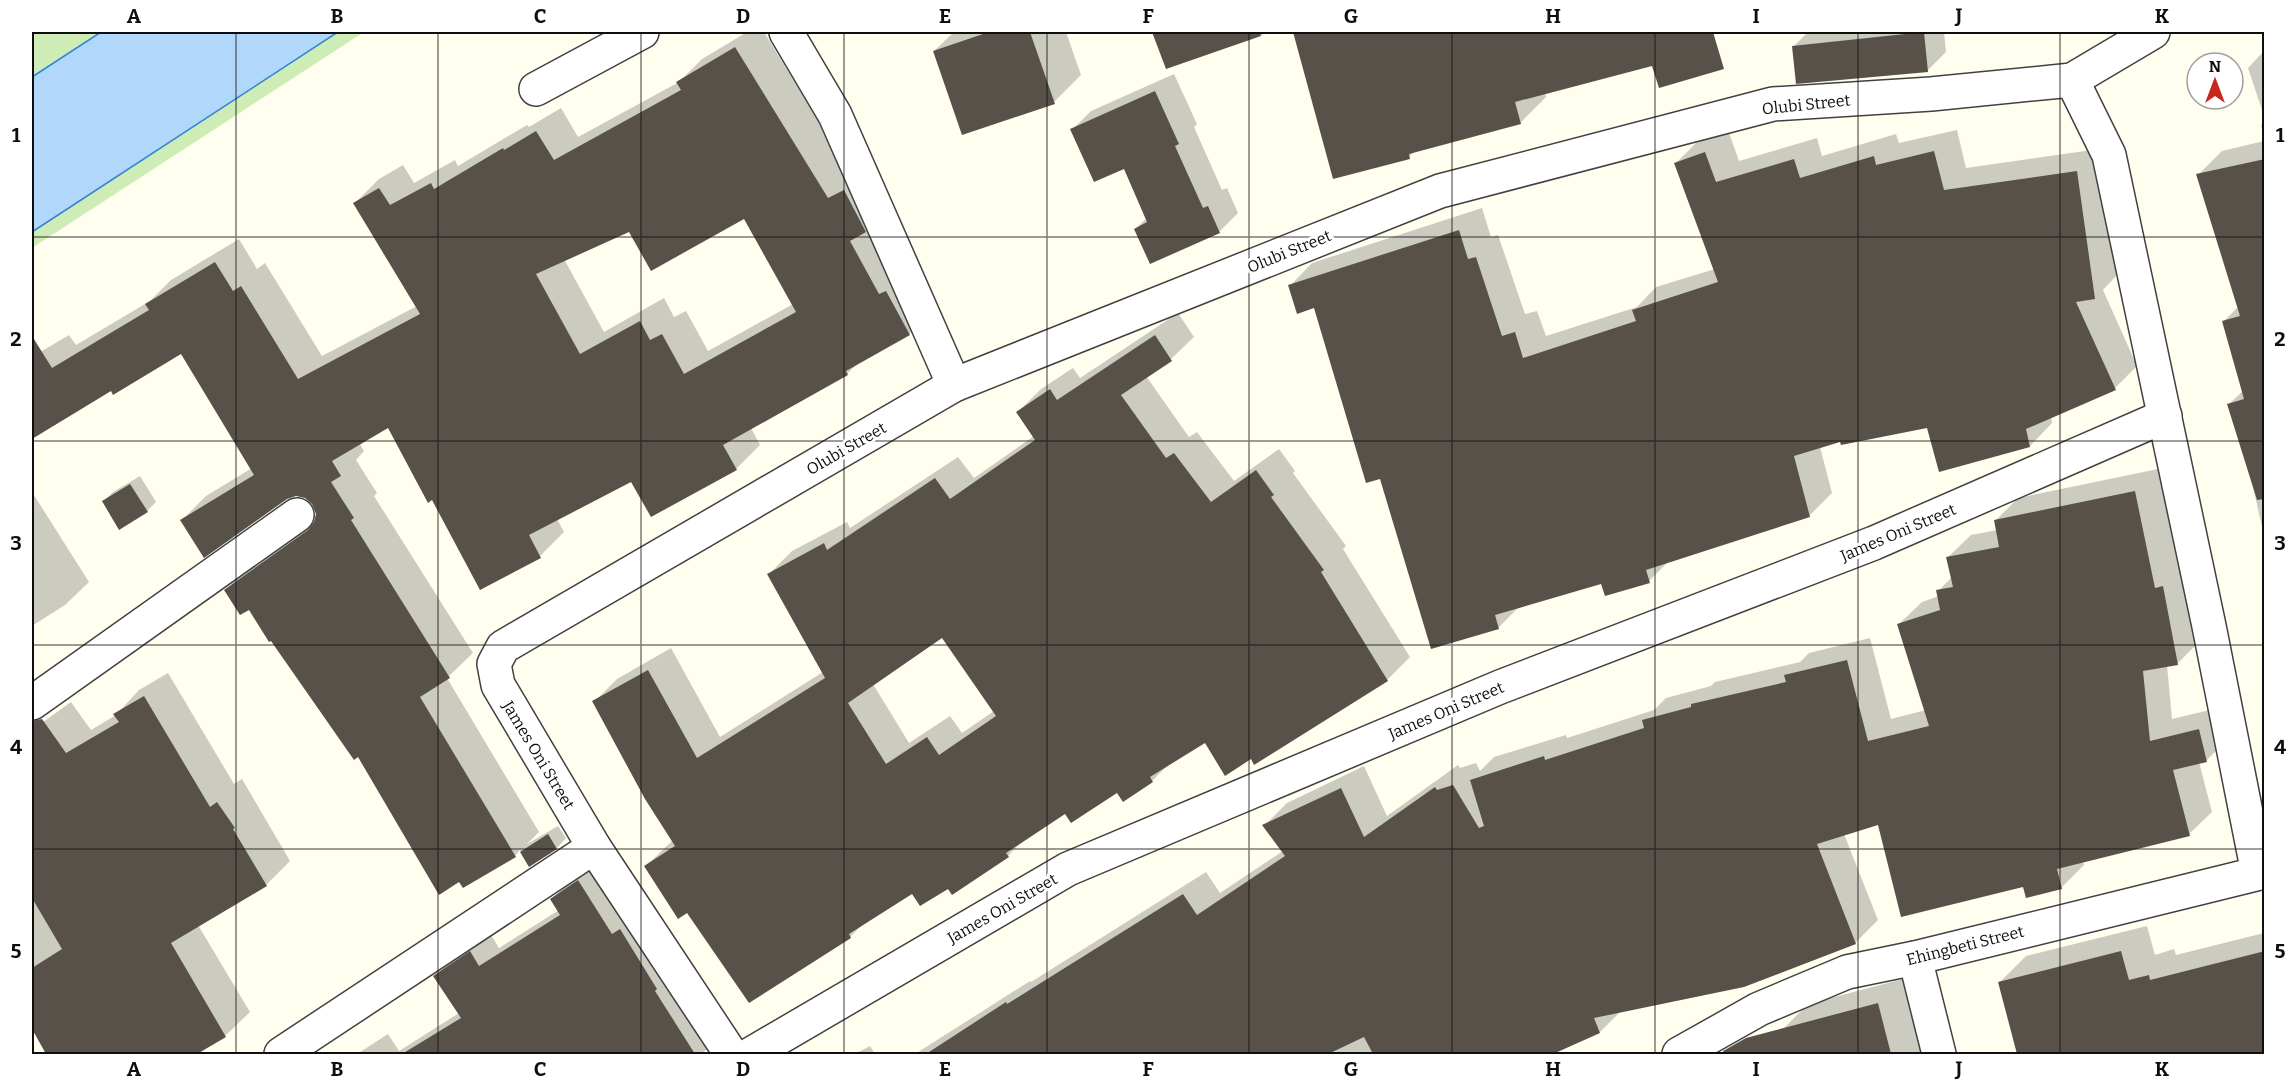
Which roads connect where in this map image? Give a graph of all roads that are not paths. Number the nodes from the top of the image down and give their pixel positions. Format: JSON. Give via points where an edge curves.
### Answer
{"nodes":[{"id":1,"x":642,"y":32,"type":"edge"},
{"id":2,"x":786,"y":32,"type":"edge"},
{"id":3,"x":2153,"y":32,"type":"edge"},
{"id":4,"x":2072,"y":80,"type":"junction"},
{"id":5,"x":536,"y":89,"type":"dead end"},
{"id":6,"x":954,"y":385,"type":"junction"},
{"id":7,"x":2165,"y":416,"type":"junction"},
{"id":8,"x":297,"y":515,"type":"dead end"},
{"id":9,"x":494,"y":664,"type":"joint"},
{"id":10,"x":32,"y":703,"type":"edge"},
{"id":11,"x":594,"y":847,"type":"junction"},
{"id":12,"x":2261,"y":872,"type":"edge"},
{"id":13,"x":1915,"y":958,"type":"junction"},
{"id":14,"x":281,"y":1054,"type":"edge"},
{"id":15,"x":731,"y":1054,"type":"edge"},
{"id":16,"x":751,"y":1054,"type":"edge"},
{"id":17,"x":1679,"y":1054,"type":"edge"},
{"id":18,"x":1939,"y":1054,"type":"edge"}],
"edges":[{"from":1,"to":5,"type":"street"},
{"from":2,"to":6,"type":"street","via":[[835,115]]},
{"from":3,"to":4,"type":"street","name":"Olubi Street"},
{"from":4,"to":6,"type":"street","name":"Olubi Street","via":[[1773,104],[1440,191]]},
{"from":4,"to":7,"type":"street","via":[[2109,155]]},
{"from":6,"to":9,"type":"street","name":"Olubi Street","via":[[503,647]]},
{"from":7,"to":12,"type":"street"},
{"from":7,"to":16,"type":"street","name":"James Oni Street","via":[[1874,543],[1500,687],[1068,869]]},
{"from":8,"to":10,"type":"street"},
{"from":9,"to":11,"type":"street","name":"James Oni Street","via":[[498,685]]},
{"from":11,"to":14,"type":"street"},
{"from":11,"to":15,"type":"street","name":"James Oni Street"},
{"from":12,"to":13,"type":"street","name":"Ehingbeti Street"},
{"from":13,"to":17,"type":"street","name":"Ehingbeti Street","via":[[1847,972],[1759,1009]]},
{"from":13,"to":18,"type":"street"}]}
